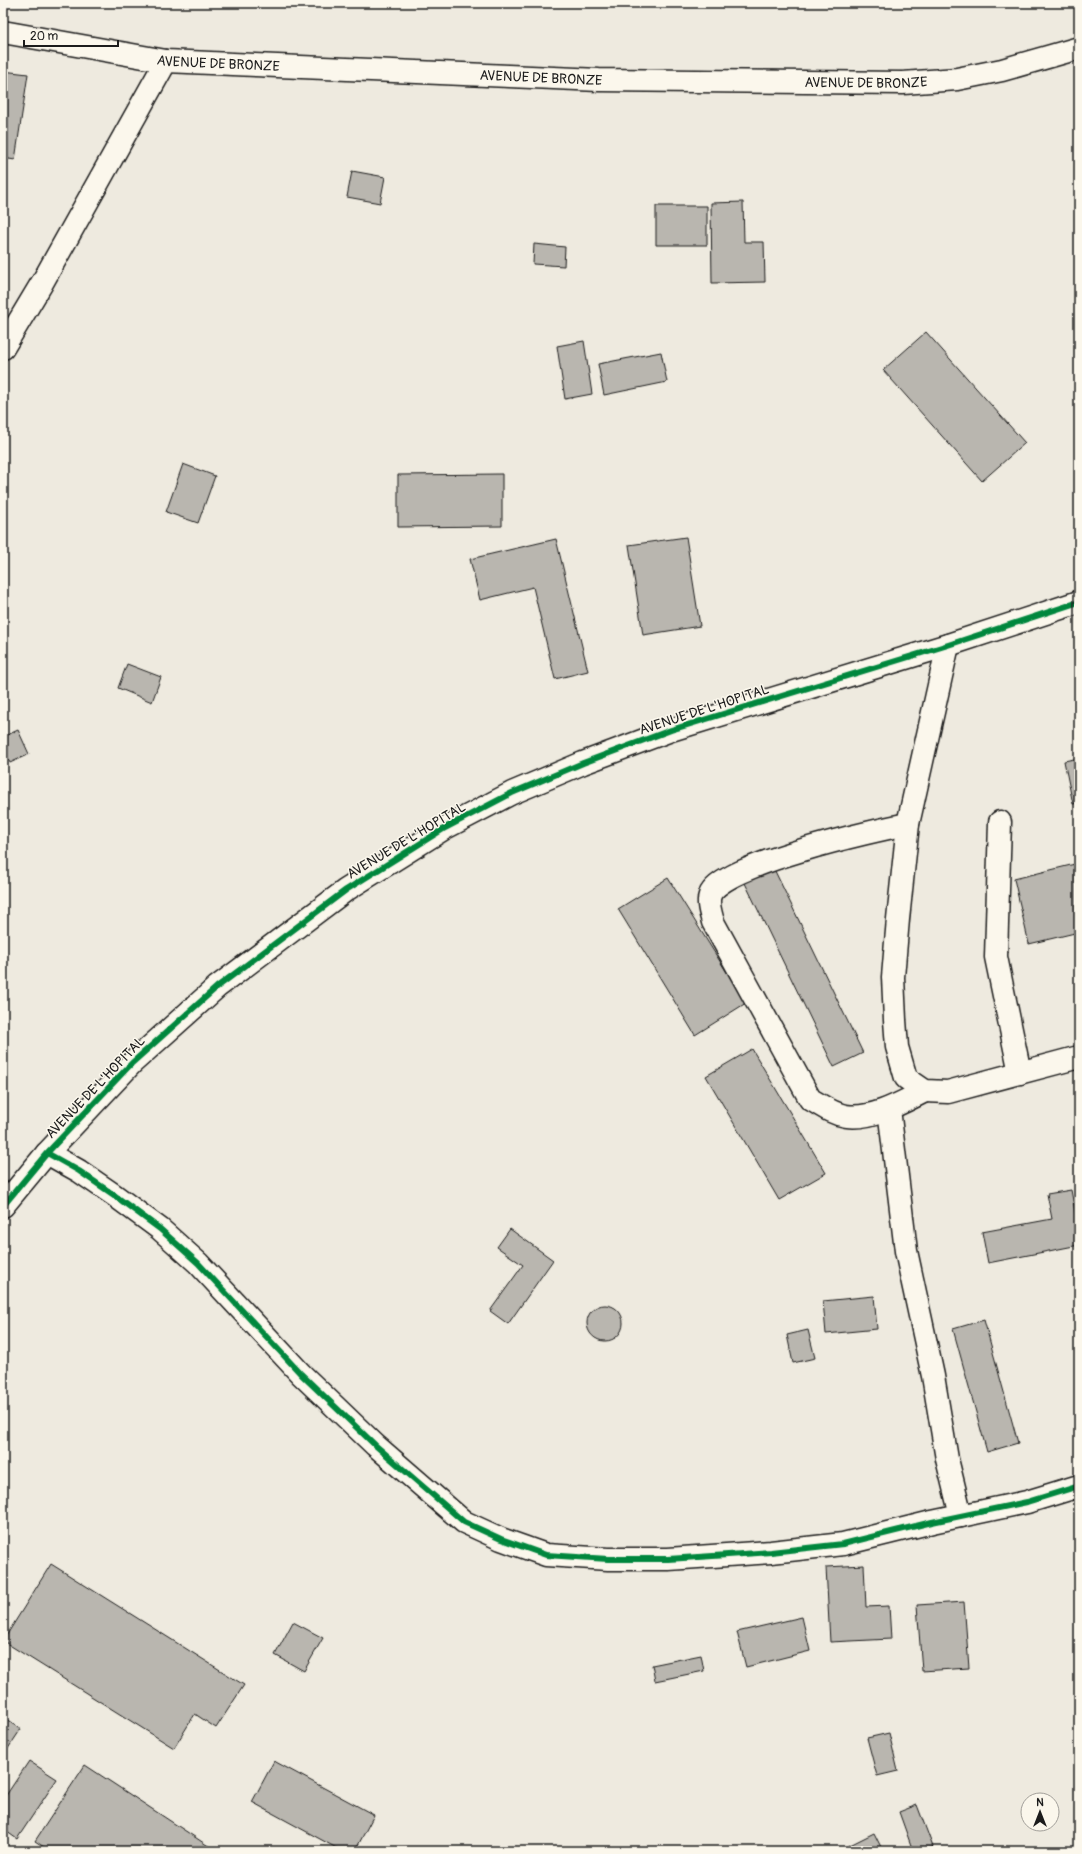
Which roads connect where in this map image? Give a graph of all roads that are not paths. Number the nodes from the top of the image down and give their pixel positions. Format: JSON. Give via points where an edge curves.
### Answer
{"nodes":[{"id":1,"x":3,"y":32,"type":"edge"},
{"id":2,"x":1079,"y":48,"type":"edge"},
{"id":3,"x":166,"y":61,"type":"junction"},
{"id":4,"x":3,"y":348,"type":"edge"},
{"id":5,"x":1079,"y":602,"type":"edge"},
{"id":6,"x":948,"y":645,"type":"junction"},
{"id":7,"x":1000,"y":822,"type":"dead end"},
{"id":8,"x":908,"y":824,"type":"junction"},
{"id":9,"x":1079,"y":1057,"type":"edge"},
{"id":10,"x":1020,"y":1073,"type":"junction"},
{"id":11,"x":925,"y":1091,"type":"junction"},
{"id":12,"x":889,"y":1109,"type":"junction"},
{"id":13,"x":47,"y":1153,"type":"junction"},
{"id":14,"x":3,"y":1206,"type":"edge"},
{"id":15,"x":1079,"y":1486,"type":"edge"},
{"id":16,"x":961,"y":1516,"type":"junction"}],
"edges":[{"from":1,"to":3,"type":"street","name":"AVENUE DE BRONZE"},
{"from":2,"to":3,"type":"street","name":"AVENUE DE BRONZE","via":[[995,72],[957,79],[904,83],[598,80]]},
{"from":3,"to":4,"type":"street"},
{"from":5,"to":6,"type":"street","name":"AVENUE DE L'HOPITAL"},
{"from":6,"to":8,"type":"street"},
{"from":6,"to":13,"type":"street","name":"AVENUE DE L'HOPITAL","via":[[671,730],[512,793],[445,828],[346,890],[217,987],[132,1063]]},
{"from":7,"to":10,"type":"street","via":[[996,957]]},
{"from":8,"to":11,"type":"street","via":[[893,977],[895,1020],[897,1047],[906,1078]]},
{"from":8,"to":12,"type":"street","via":[[799,850],[734,875],[718,885],[710,894],[713,922],[810,1099],[830,1111],[847,1116]]},
{"from":9,"to":10,"type":"street"},
{"from":10,"to":11,"type":"street","via":[[948,1092]]},
{"from":11,"to":12,"type":"street"},
{"from":12,"to":16,"type":"street","via":[[906,1251],[933,1376],[947,1459]]},
{"from":13,"to":14,"type":"street","name":"AVENUE DE L'HOPITAL"},
{"from":13,"to":16,"type":"street","via":[[79,1171],[160,1229],[198,1263],[301,1374],[375,1445],[464,1522],[501,1539],[546,1555],[668,1559],[843,1544]]},
{"from":15,"to":16,"type":"street","via":[[1027,1502]]}]}
